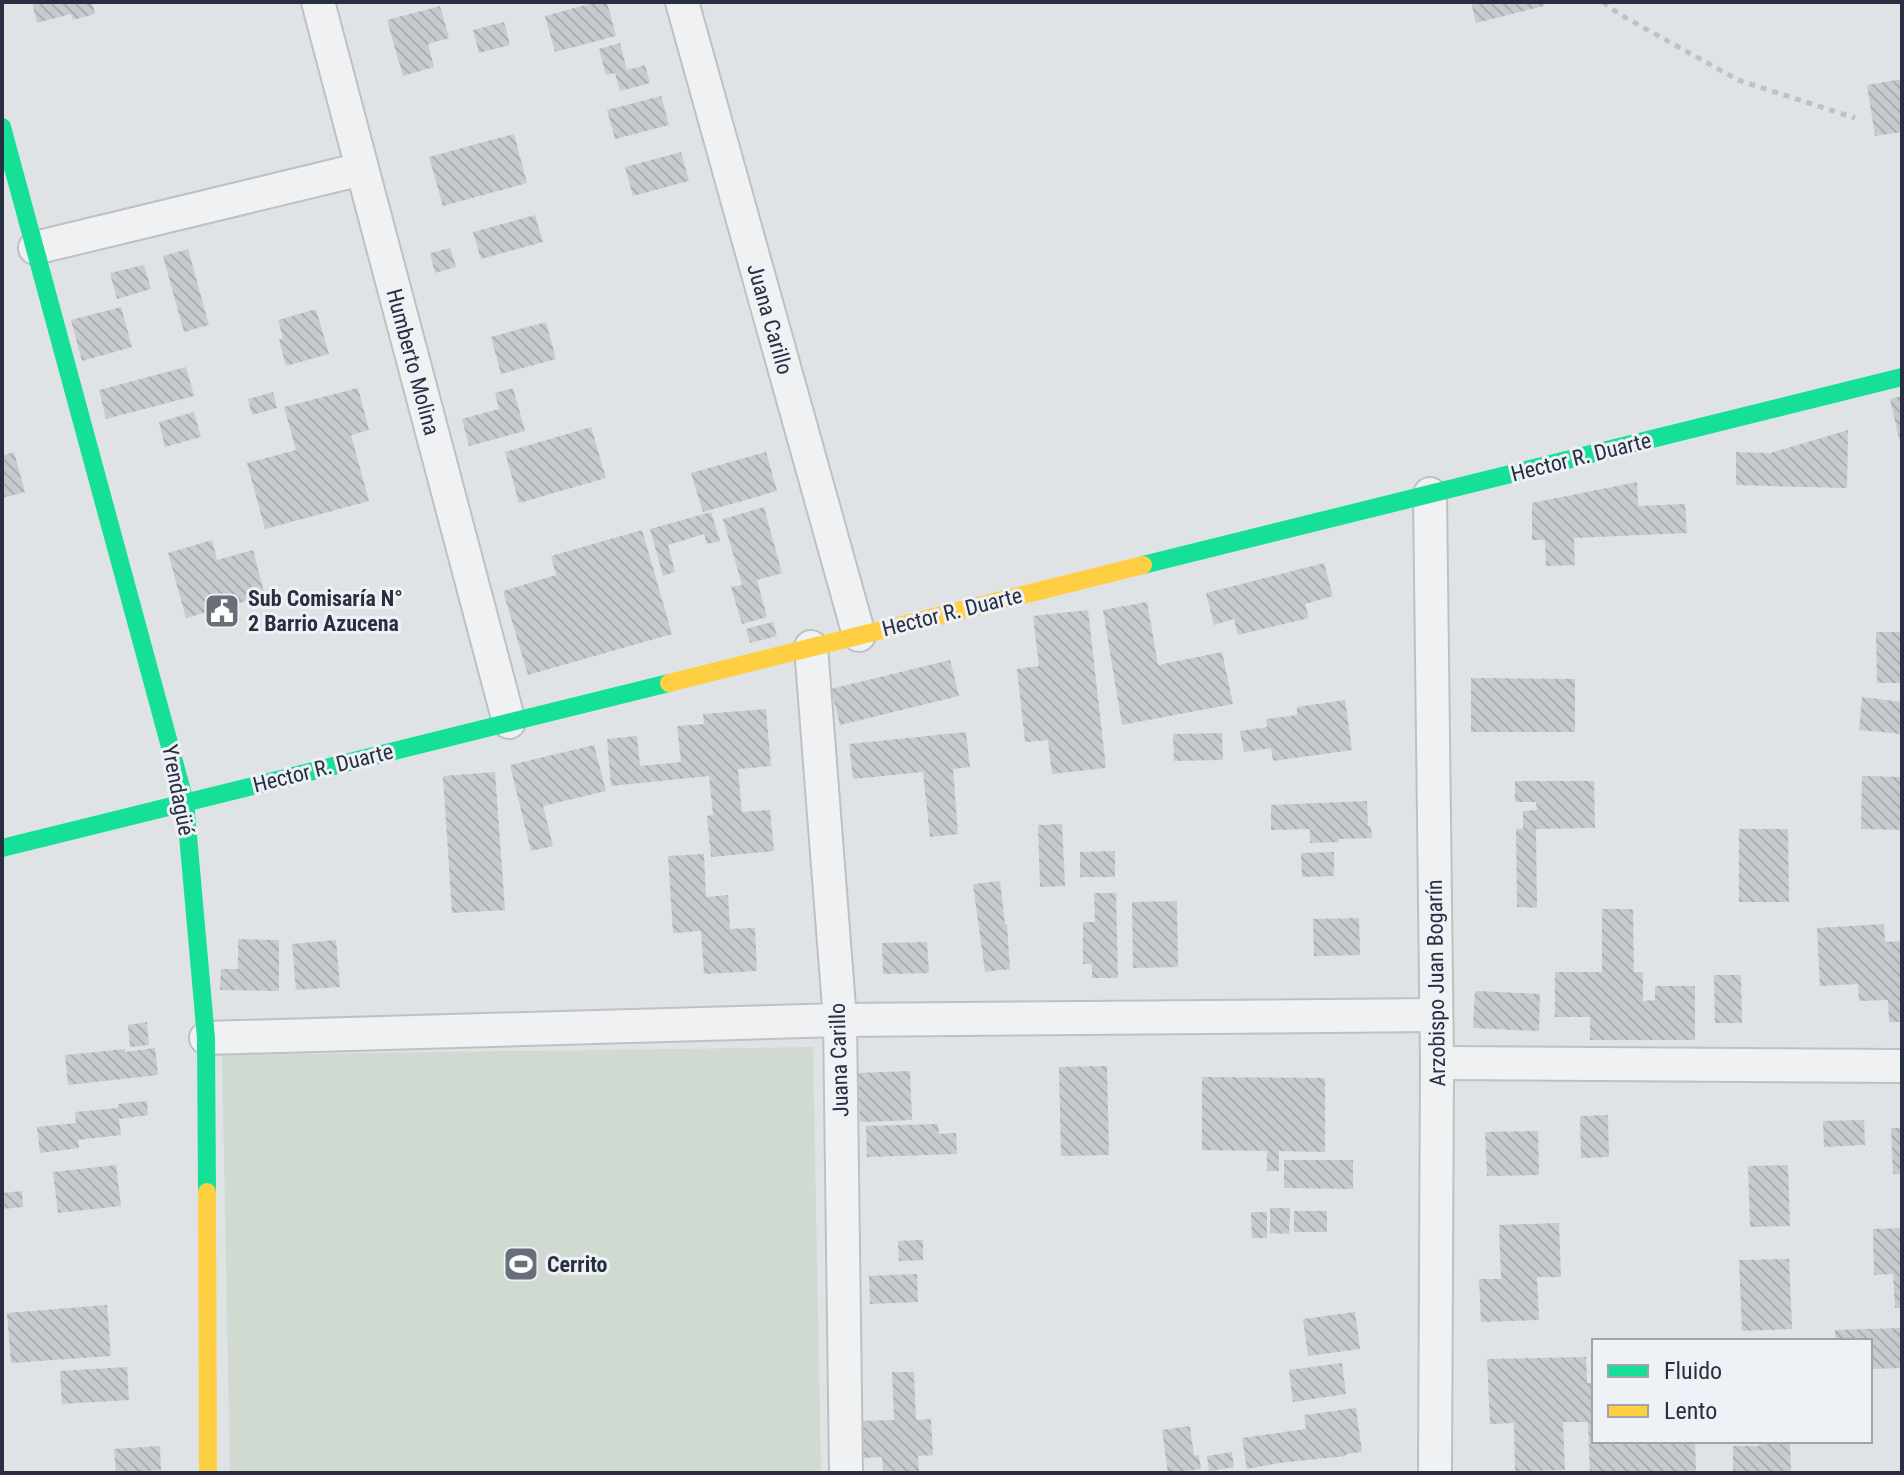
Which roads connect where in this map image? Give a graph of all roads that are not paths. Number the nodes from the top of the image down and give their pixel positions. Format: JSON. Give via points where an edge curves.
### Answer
{"nodes":[{"id":1,"x":318,"y":2,"type":"edge"},
{"id":2,"x":682,"y":2,"type":"edge"},
{"id":3,"x":2,"y":127,"type":"edge"},
{"id":4,"x":362,"y":169,"type":"junction"},
{"id":5,"x":21,"y":231,"type":"edge"},
{"id":6,"x":1902,"y":377,"type":"edge"},
{"id":7,"x":1430,"y":494,"type":"junction"},
{"id":8,"x":859,"y":635,"type":"junction"},
{"id":9,"x":811,"y":647,"type":"junction"},
{"id":10,"x":509,"y":722,"type":"junction"},
{"id":11,"x":185,"y":802,"type":"junction"},
{"id":12,"x":2,"y":848,"type":"edge"},
{"id":13,"x":1436,"y":1015,"type":"junction"},
{"id":14,"x":840,"y":1020,"type":"junction"},
{"id":15,"x":206,"y":1038,"type":"junction"},
{"id":16,"x":1437,"y":1063,"type":"junction"},
{"id":17,"x":1902,"y":1066,"type":"edge"},
{"id":18,"x":208,"y":1473,"type":"edge"},
{"id":19,"x":846,"y":1473,"type":"edge"},
{"id":20,"x":1435,"y":1473,"type":"edge"}],
"edges":[{"from":1,"to":4,"type":"street","name":"Humberto Molina"},
{"from":2,"to":8,"type":"street","name":"Juana Carillo"},
{"from":3,"to":5,"type":"street","name":"Yrendagüé"},
{"from":4,"to":5,"type":"street"},
{"from":4,"to":10,"type":"street","name":"Humberto Molina"},
{"from":5,"to":11,"type":"street","name":"Yrendagüé"},
{"from":6,"to":7,"type":"street","name":"Hector R. Duarte"},
{"from":7,"to":8,"type":"street","name":"Hector R. Duarte"},
{"from":7,"to":13,"type":"street","name":"Arzobispo Juan Bogarín"},
{"from":8,"to":9,"type":"street","name":"Hector R. Duarte"},
{"from":9,"to":10,"type":"street","name":"Hector R. Duarte"},
{"from":9,"to":14,"type":"street","name":"Juana Carillo"},
{"from":10,"to":11,"type":"street","name":"Hector R. Duarte"},
{"from":11,"to":12,"type":"street","name":"Hector R. Duarte"},
{"from":11,"to":15,"type":"street","name":"Yrendagüé"},
{"from":13,"to":14,"type":"street"},
{"from":13,"to":16,"type":"street","name":"Arzobispo Juan Bogarín"},
{"from":14,"to":15,"type":"street"},
{"from":14,"to":19,"type":"street","name":"Juana Carillo"},
{"from":15,"to":18,"type":"street","name":"Yrendagüé"},
{"from":16,"to":17,"type":"street"},
{"from":16,"to":20,"type":"street","name":"Arzobispo Juan Bogarín"}]}
